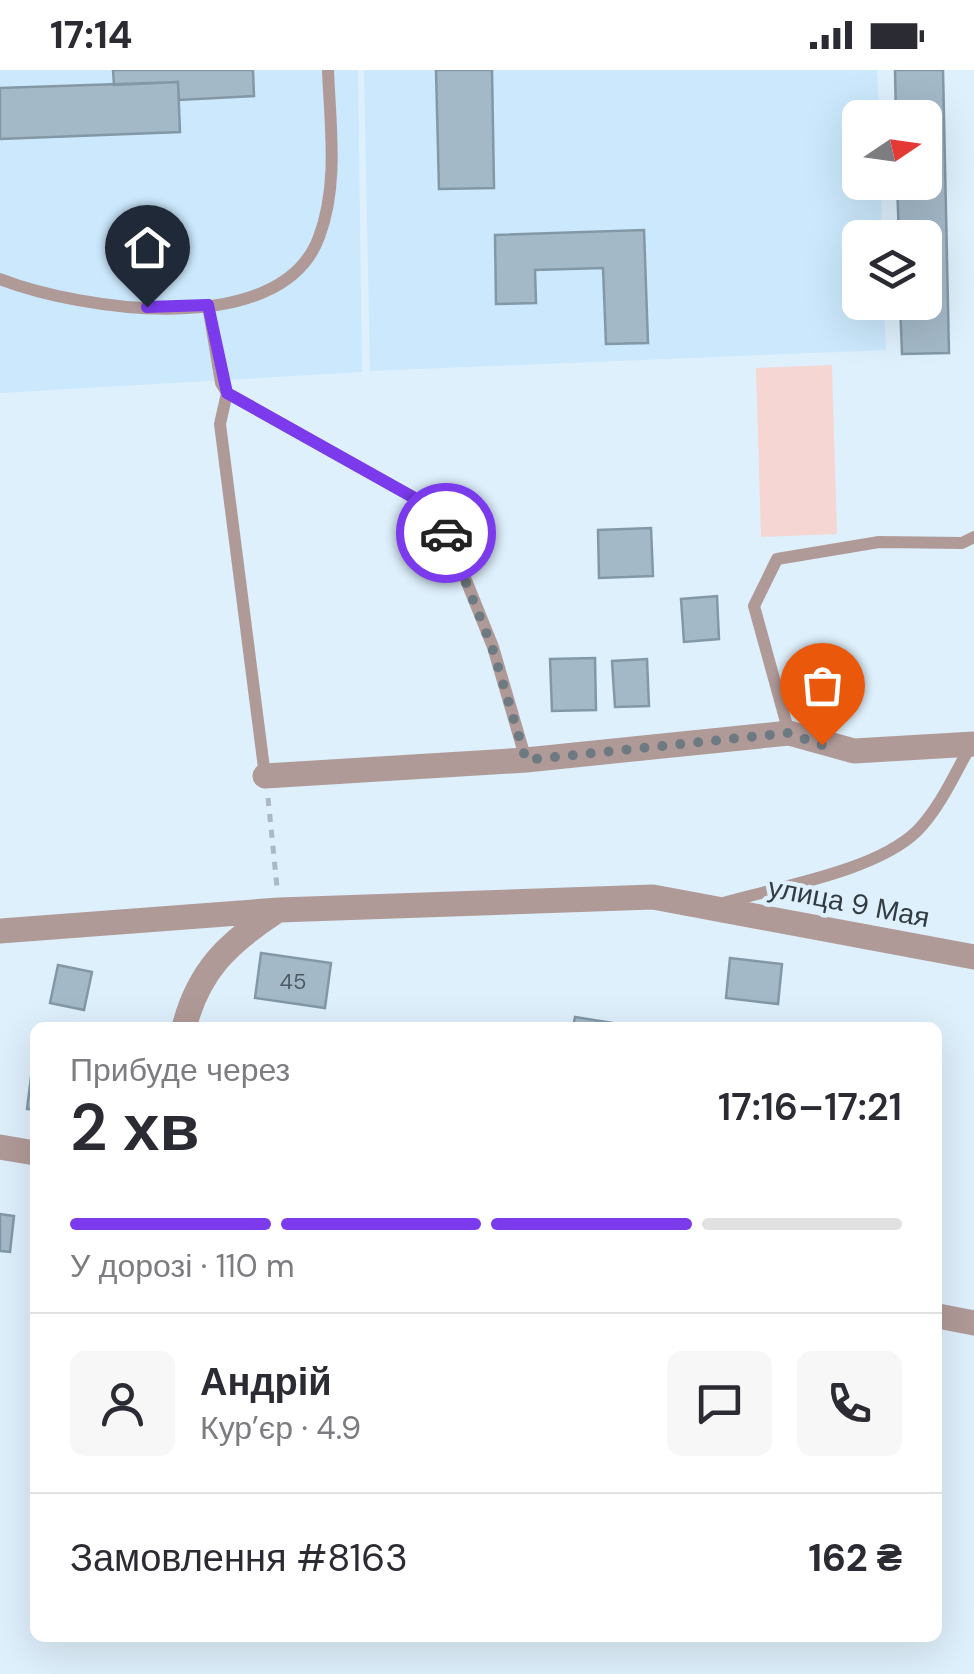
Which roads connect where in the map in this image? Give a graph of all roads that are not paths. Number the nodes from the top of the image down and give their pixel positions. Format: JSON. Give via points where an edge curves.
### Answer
{"nodes":[{"id":1,"x":328,"y":70,"type":"edge"},
{"id":2,"x":0,"y":279,"type":"edge"},
{"id":3,"x":208,"y":305,"type":"junction"},
{"id":4,"x":227,"y":393,"type":"junction"},
{"id":5,"x":974,"y":537,"type":"edge"},
{"id":6,"x":788,"y":733,"type":"junction"},
{"id":7,"x":973,"y":744,"type":"edge"},
{"id":8,"x":526,"y":760,"type":"junction"},
{"id":9,"x":265,"y":776,"type":"joint"},
{"id":10,"x":712,"y":906,"type":"junction"},
{"id":11,"x":280,"y":910,"type":"junction"},
{"id":12,"x":0,"y":931,"type":"edge"},
{"id":13,"x":974,"y":957,"type":"edge"},
{"id":14,"x":185,"y":1022,"type":"edge"},
{"id":15,"x":0,"y":1147,"type":"edge"},
{"id":16,"x":30,"y":1151,"type":"edge"},
{"id":17,"x":942,"y":1317,"type":"edge"},
{"id":18,"x":974,"y":1323,"type":"edge"}],
"edges":[{"from":1,"to":3,"type":"lane","via":[[331,162],[315,246],[280,286]]},
{"from":2,"to":3,"type":"lane","via":[[47,298],[117,308]]},
{"from":3,"to":4,"type":"lane"},
{"from":4,"to":8,"type":"lane","via":[[418,500],[446,533],[492,647]]},
{"from":4,"to":9,"type":"lane","via":[[220,424]]},
{"from":5,"to":6,"type":"lane","via":[[878,542],[777,559],[754,606]]},
{"from":6,"to":7,"type":"street","via":[[854,752]]},
{"from":6,"to":8,"type":"street"},
{"from":7,"to":10,"type":"lane","via":[[929,816],[894,848]]},
{"from":8,"to":9,"type":"street"},
{"from":10,"to":11,"type":"street","name":"улица 9 Мая","via":[[653,897]]},
{"from":10,"to":13,"type":"street","name":"улица 9 Мая"},
{"from":11,"to":12,"type":"street","name":"улица 9 Мая"},
{"from":11,"to":14,"type":"street","via":[[232,940],[207,968]]},
{"from":15,"to":16,"type":"street"},
{"from":17,"to":18,"type":"street"}]}
